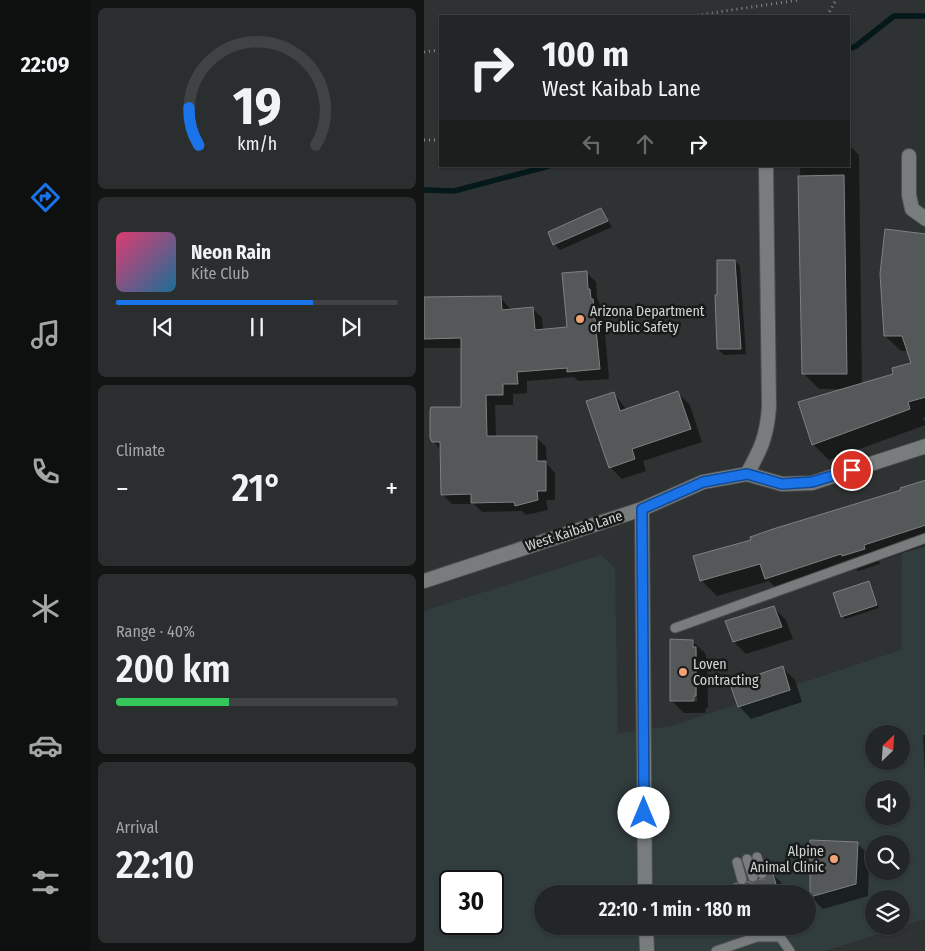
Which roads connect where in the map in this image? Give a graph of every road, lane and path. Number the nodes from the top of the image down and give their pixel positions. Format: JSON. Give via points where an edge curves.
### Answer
{"nodes":[{"id":1,"x":798,"y":0,"type":"edge"},
{"id":2,"x":836,"y":0,"type":"edge"},
{"id":3,"x":699,"y":15,"type":"edge"},
{"id":4,"x":828,"y":15,"type":"edge"},
{"id":5,"x":439,"y":50,"type":"edge"},
{"id":6,"x":424,"y":52,"type":"edge"},
{"id":7,"x":424,"y":140,"type":"edge"},
{"id":8,"x":439,"y":140,"type":"edge"},
{"id":9,"x":909,"y":156,"type":"dead end"},
{"id":10,"x":766,"y":167,"type":"edge"},
{"id":11,"x":925,"y":218,"type":"edge"},
{"id":12,"x":925,"y":446,"type":"edge"},
{"id":13,"x":747,"y":474,"type":"junction"},
{"id":14,"x":642,"y":509,"type":"junction"},
{"id":15,"x":925,"y":538,"type":"edge"},
{"id":16,"x":424,"y":581,"type":"edge"},
{"id":17,"x":675,"y":628,"type":"dead end"},
{"id":18,"x":757,"y":857,"type":"dead end"},
{"id":19,"x":747,"y":859,"type":"dead end"},
{"id":20,"x":736,"y":862,"type":"dead end"},
{"id":21,"x":762,"y":874,"type":"dead end"},
{"id":22,"x":753,"y":877,"type":"dead end"},
{"id":23,"x":742,"y":880,"type":"dead end"},
{"id":24,"x":645,"y":885,"type":"edge"},
{"id":25,"x":646,"y":935,"type":"edge"},
{"id":26,"x":647,"y":951,"type":"edge"},
{"id":27,"x":716,"y":951,"type":"edge"},
{"id":28,"x":790,"y":951,"type":"edge"}],
"edges":[{"from":1,"to":3,"type":"path"},
{"from":2,"to":4,"type":"path"},
{"from":5,"to":6,"type":"path"},
{"from":7,"to":8,"type":"path"},
{"from":9,"to":11,"type":"street","via":[[912,209]]},
{"from":10,"to":13,"type":"street","via":[[769,407],[762,448]]},
{"from":12,"to":13,"type":"street","name":"West Kaibab Lane","via":[[812,482],[782,484]]},
{"from":13,"to":14,"type":"street","name":"West Kaibab Lane","via":[[703,482]]},
{"from":14,"to":16,"type":"street","name":"West Kaibab Lane"},
{"from":14,"to":24,"type":"street"},
{"from":15,"to":17,"type":"lane"},
{"from":18,"to":21,"type":"lane"},
{"from":19,"to":22,"type":"lane"},
{"from":20,"to":23,"type":"lane"},
{"from":25,"to":26,"type":"street"},
{"from":27,"to":28,"type":"lane","via":[[757,937],[780,937]]}]}
